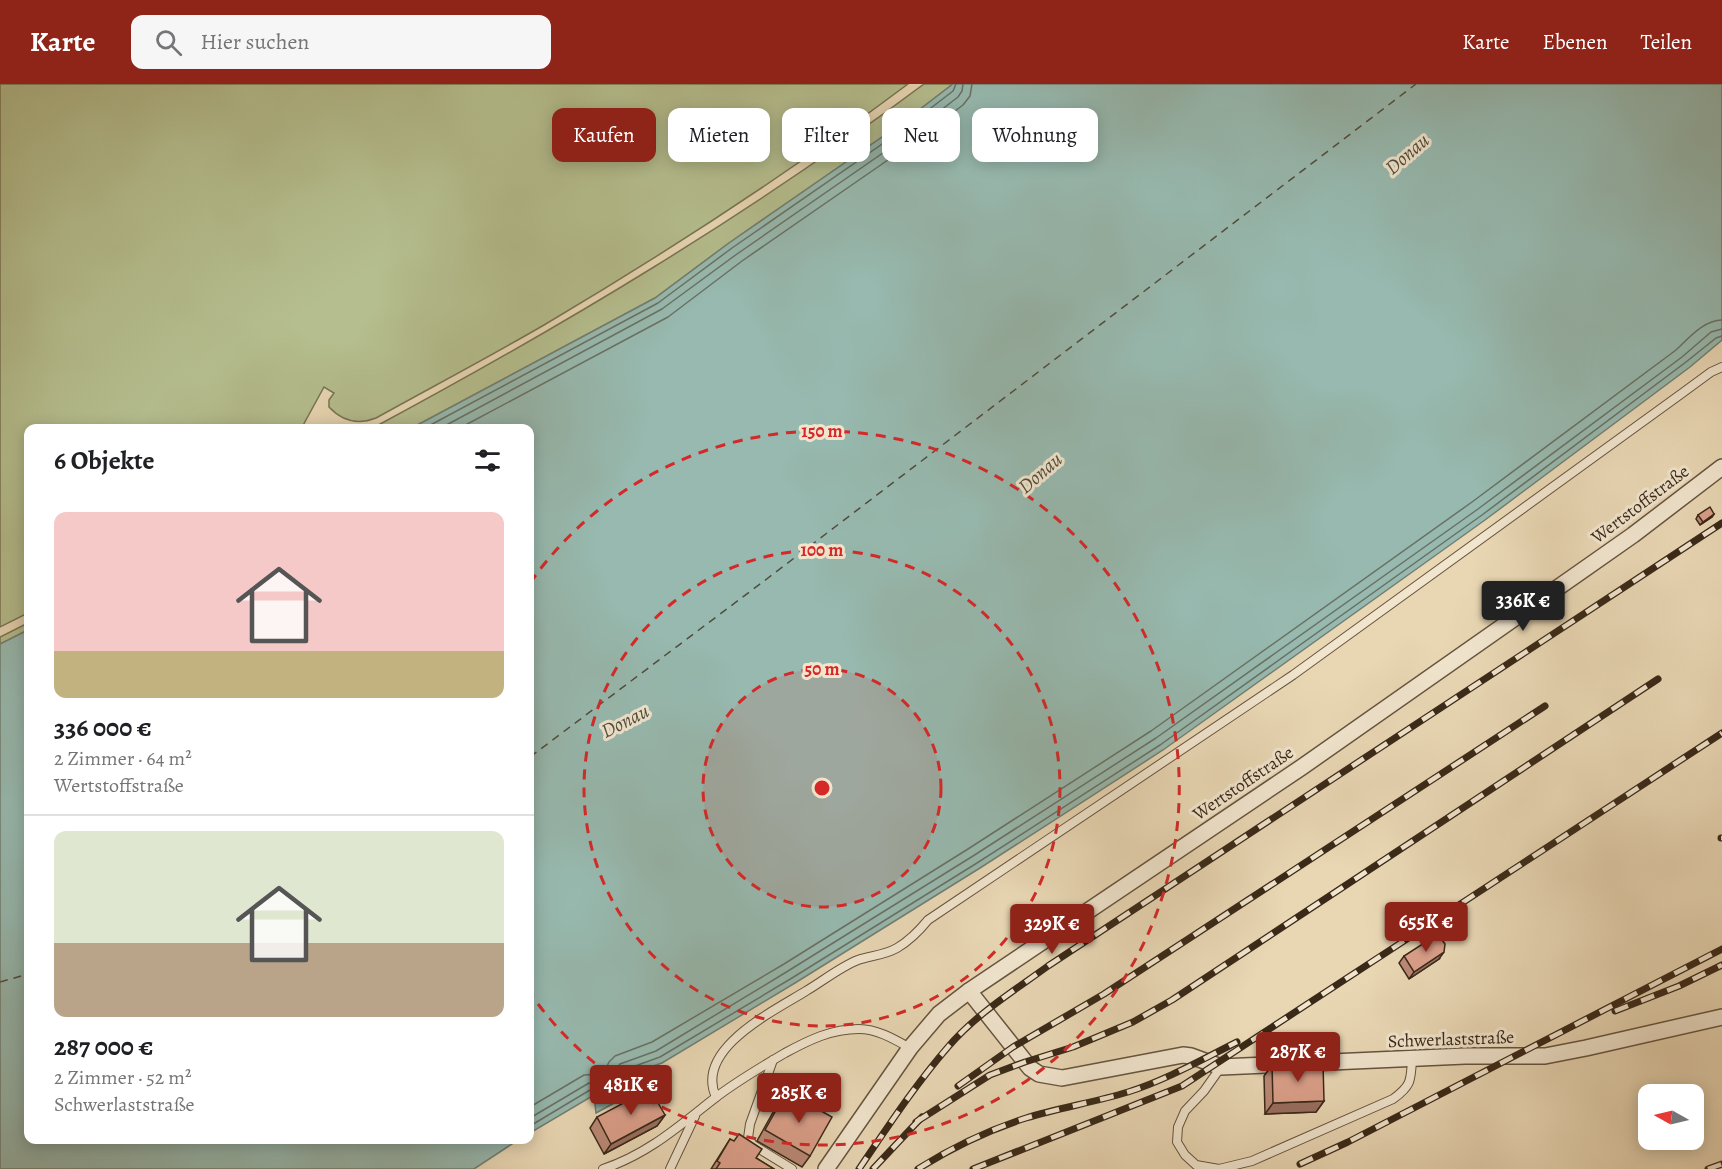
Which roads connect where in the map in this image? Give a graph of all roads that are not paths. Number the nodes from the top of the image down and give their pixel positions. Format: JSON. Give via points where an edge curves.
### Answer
{"nodes":[{"id":1,"x":1722,"y":368,"type":"edge"},
{"id":2,"x":1722,"y":467,"type":"edge"},
{"id":3,"x":969,"y":991,"type":"junction"},
{"id":4,"x":1722,"y":1017,"type":"edge"},
{"id":5,"x":910,"y":1048,"type":"junction"},
{"id":6,"x":1412,"y":1059,"type":"junction"},
{"id":7,"x":773,"y":1060,"type":"junction"},
{"id":8,"x":1221,"y":1067,"type":"junction"},
{"id":9,"x":716,"y":1097,"type":"junction"},
{"id":10,"x":695,"y":1114,"type":"junction"},
{"id":11,"x":603,"y":1169,"type":"edge"},
{"id":12,"x":670,"y":1169,"type":"edge"},
{"id":13,"x":792,"y":1169,"type":"edge"},
{"id":14,"x":826,"y":1169,"type":"edge"},
{"id":15,"x":1219,"y":1169,"type":"edge"}],
"edges":[{"from":1,"to":9,"type":"lane","via":[[1711,372],[1293,675],[928,920],[896,949],[856,961],[746,1029],[726,1048],[714,1067],[712,1088]]},
{"from":2,"to":3,"type":"street","name":"Wertstoffstraße","via":[[1633,535],[1302,767]]},
{"from":3,"to":5,"type":"street","name":"Wertstoffstraße","via":[[939,1014]]},
{"from":3,"to":8,"type":"street","name":"Schwerlaststraße","via":[[1030,1068],[1039,1074],[1062,1078],[1183,1055]]},
{"from":4,"to":6,"type":"street","name":"Schwerlaststraße","via":[[1545,1056]]},
{"from":5,"to":7,"type":"lane","via":[[885,1034],[861,1029],[829,1032]]},
{"from":5,"to":14,"type":"street","name":"Wertstoffstraße"},
{"from":6,"to":8,"type":"street","name":"Schwerlaststraße"},
{"from":6,"to":15,"type":"lane","via":[[1406,1090],[1393,1100],[1252,1161]]},
{"from":7,"to":9,"type":"lane"},
{"from":7,"to":13,"type":"lane","via":[[748,1138]]},
{"from":8,"to":15,"type":"lane","via":[[1185,1111],[1178,1126],[1177,1142],[1196,1164]]},
{"from":9,"to":10,"type":"lane"},
{"from":10,"to":11,"type":"lane","via":[[628,1160]]},
{"from":10,"to":12,"type":"lane"}]}
